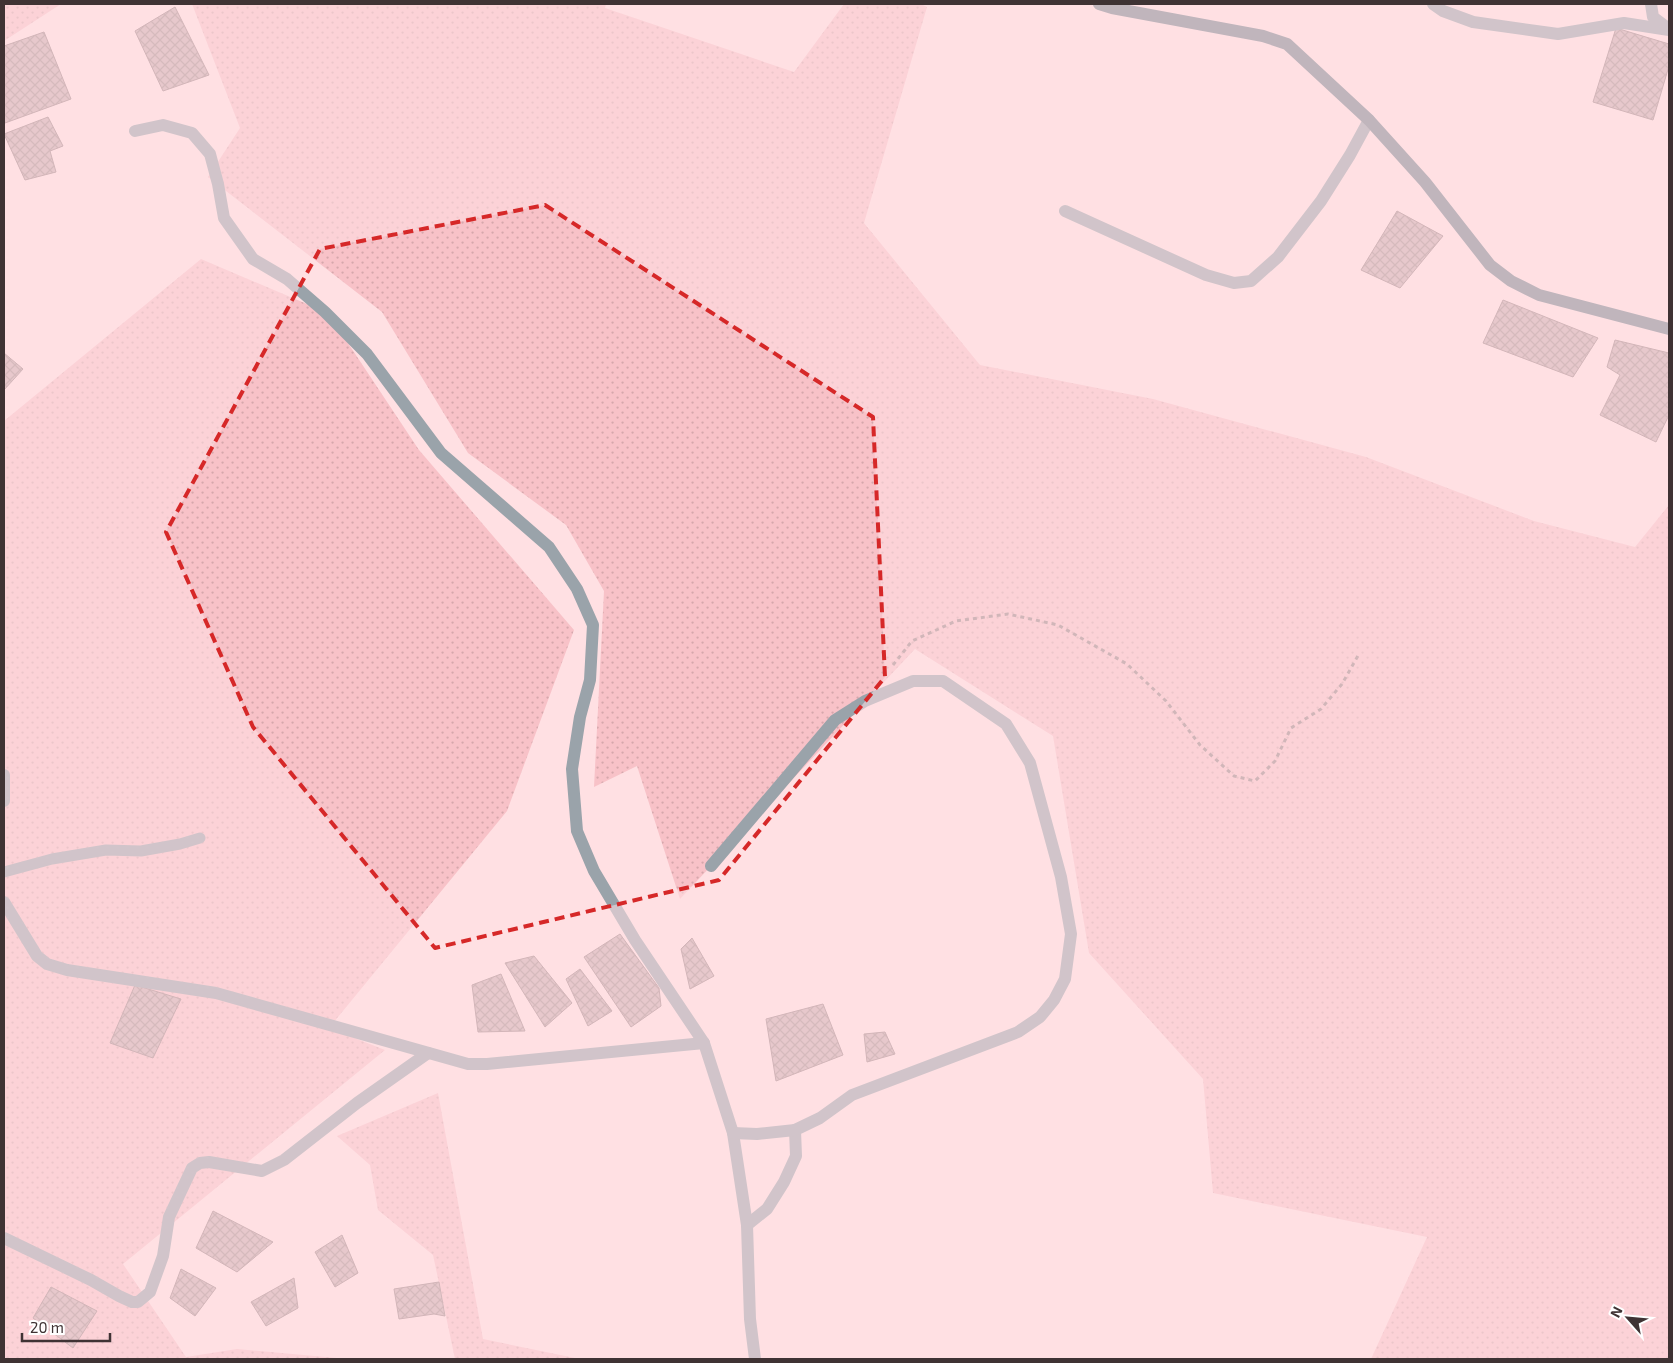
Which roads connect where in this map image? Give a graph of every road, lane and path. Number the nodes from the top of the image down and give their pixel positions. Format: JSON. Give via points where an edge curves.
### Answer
{"nodes":[{"id":1,"x":1099,"y":4,"type":"edge"},
{"id":2,"x":1432,"y":4,"type":"edge"},
{"id":3,"x":1651,"y":4,"type":"edge"},
{"id":4,"x":1669,"y":30,"type":"edge"},
{"id":5,"x":1369,"y":120,"type":"junction"},
{"id":6,"x":135,"y":131,"type":"dead end"},
{"id":7,"x":1065,"y":211,"type":"dead end"},
{"id":8,"x":1669,"y":328,"type":"edge"},
{"id":9,"x":1359,"y":654,"type":"dead end"},
{"id":10,"x":889,"y":671,"type":"dead end"},
{"id":11,"x":4,"y":775,"type":"edge"},
{"id":12,"x":4,"y":801,"type":"edge"},
{"id":13,"x":200,"y":838,"type":"dead end"},
{"id":14,"x":711,"y":866,"type":"dead end"},
{"id":15,"x":4,"y":872,"type":"edge"},
{"id":16,"x":4,"y":902,"type":"edge"},
{"id":17,"x":704,"y":1043,"type":"junction"},
{"id":18,"x":428,"y":1053,"type":"junction"},
{"id":19,"x":795,"y":1130,"type":"junction"},
{"id":20,"x":733,"y":1133,"type":"junction"},
{"id":21,"x":747,"y":1225,"type":"junction"},
{"id":22,"x":4,"y":1238,"type":"edge"},
{"id":23,"x":755,"y":1359,"type":"edge"}],
"edges":[{"from":1,"to":5,"type":"street","via":[[1263,36],[1287,44]]},
{"from":2,"to":4,"type":"street","via":[[1473,22],[1558,34],[1624,23]]},
{"from":3,"to":4,"type":"street","via":[[1654,17]]},
{"from":5,"to":7,"type":"street","via":[[1321,201],[1278,257],[1251,281],[1234,283],[1206,274]]},
{"from":5,"to":8,"type":"street","via":[[1425,182],[1490,265],[1510,281],[1538,296]]},
{"from":6,"to":17,"type":"street","via":[[163,125],[192,133],[210,154],[224,218],[253,259],[287,279],[326,312],[367,354],[441,453],[549,546],[577,589],[593,625],[590,680],[580,716],[572,769],[577,831],[594,871],[635,940]]},
{"from":9,"to":10,"type":"path","via":[[1342,684],[1321,709],[1291,728],[1275,761],[1255,782],[1234,776],[1200,745],[1166,701],[1127,664],[1058,625],[1008,614],[956,621],[912,641]]},
{"from":11,"to":12,"type":"street"},
{"from":13,"to":15,"type":"lane","via":[[141,851],[106,850],[52,859]]},
{"from":14,"to":19,"type":"street","via":[[835,720],[865,701],[913,682],[943,680],[1006,724],[1030,763],[1061,877],[1071,934],[1066,979],[1054,1000],[1040,1017],[1018,1032],[852,1096],[820,1118]]},
{"from":16,"to":18,"type":"street","via":[[37,956],[48,964],[67,970],[216,993]]},
{"from":17,"to":18,"type":"street","via":[[487,1064],[468,1064]]},
{"from":17,"to":20,"type":"street"},
{"from":18,"to":22,"type":"street","via":[[284,1160],[262,1171],[209,1162],[192,1168],[169,1217],[163,1256],[150,1292],[138,1302],[119,1296]]},
{"from":19,"to":20,"type":"street"},
{"from":19,"to":21,"type":"street","via":[[796,1156],[784,1182],[767,1209]]},
{"from":20,"to":21,"type":"street"},
{"from":21,"to":23,"type":"street","via":[[750,1319]]}]}
